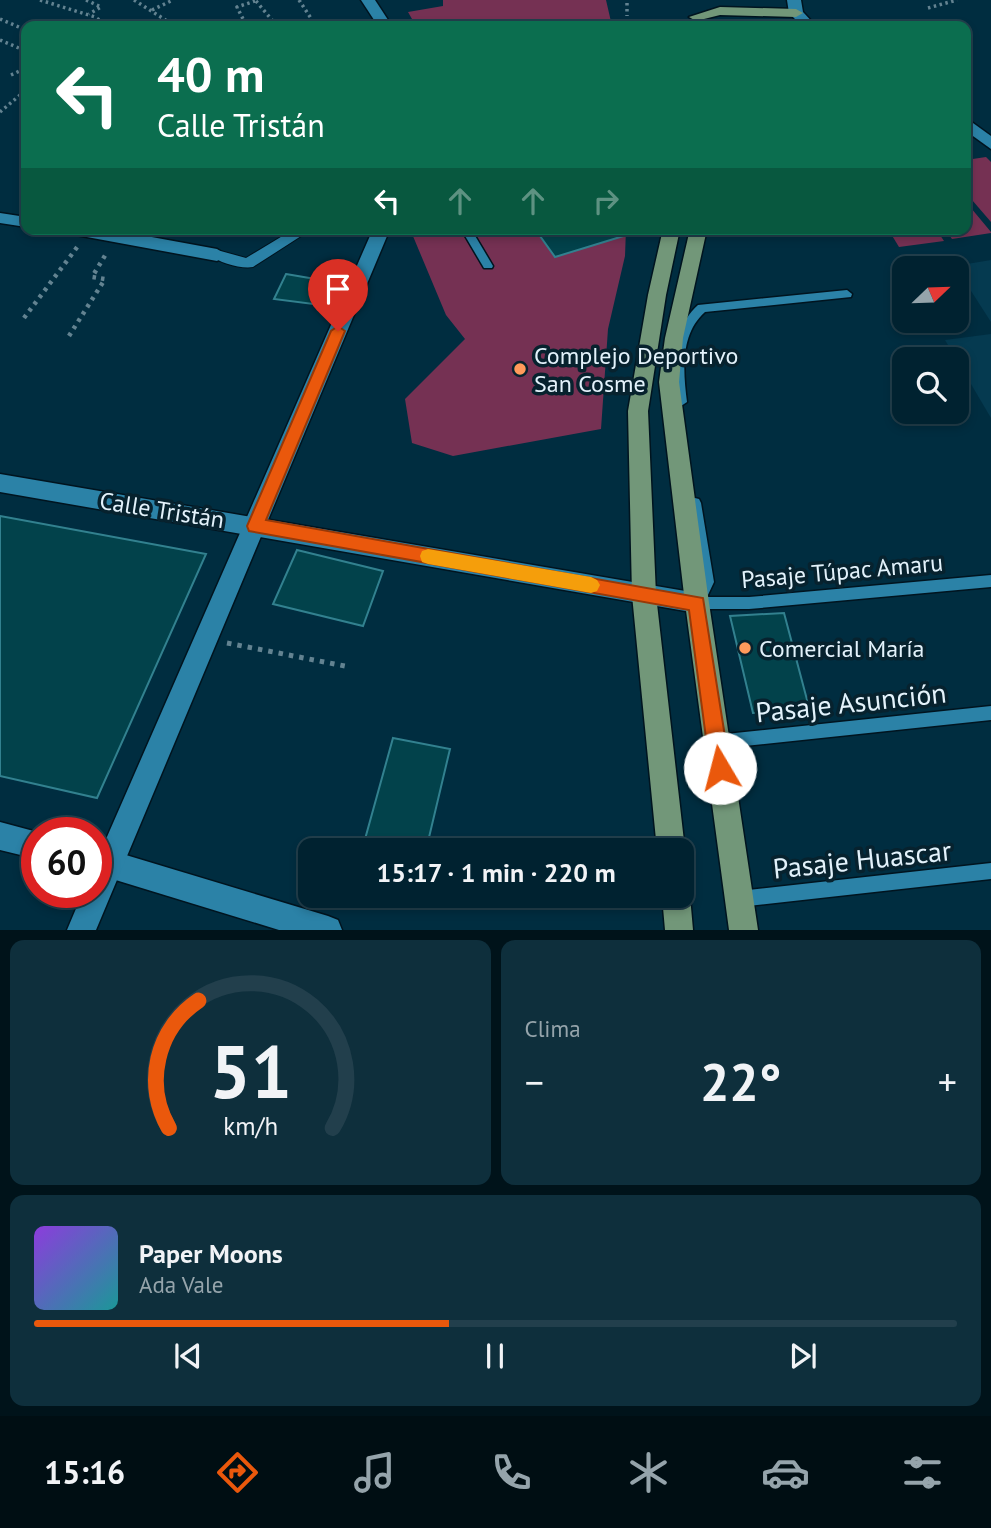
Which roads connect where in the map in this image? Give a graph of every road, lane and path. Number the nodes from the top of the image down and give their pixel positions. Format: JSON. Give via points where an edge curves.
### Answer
{"nodes":[{"id":1,"x":40,"y":0,"type":"edge"},
{"id":2,"x":86,"y":0,"type":"edge"},
{"id":3,"x":134,"y":0,"type":"edge"},
{"id":4,"x":173,"y":0,"type":"edge"},
{"id":5,"x":256,"y":0,"type":"edge"},
{"id":6,"x":299,"y":0,"type":"edge"},
{"id":7,"x":368,"y":0,"type":"edge"},
{"id":8,"x":957,"y":0,"type":"edge"},
{"id":9,"x":627,"y":3,"type":"dead end"},
{"id":10,"x":795,"y":7,"type":"edge"},
{"id":11,"x":928,"y":8,"type":"dead end"},
{"id":12,"x":152,"y":10,"type":"junction"},
{"id":13,"x":748,"y":13,"type":"edge"},
{"id":14,"x":89,"y":14,"type":"junction"},
{"id":15,"x":627,"y":16,"type":"dead end"},
{"id":16,"x":696,"y":17,"type":"edge"},
{"id":17,"x":0,"y":19,"type":"edge"},
{"id":18,"x":100,"y":20,"type":"edge"},
{"id":19,"x":168,"y":21,"type":"edge"},
{"id":20,"x":244,"y":21,"type":"edge"},
{"id":21,"x":274,"y":21,"type":"edge"},
{"id":22,"x":313,"y":21,"type":"edge"},
{"id":23,"x":382,"y":21,"type":"edge"},
{"id":24,"x":21,"y":28,"type":"edge"},
{"id":25,"x":0,"y":40,"type":"edge"},
{"id":26,"x":21,"y":49,"type":"edge"},
{"id":27,"x":21,"y":70,"type":"edge"},
{"id":28,"x":11,"y":75,"type":"dead end"},
{"id":29,"x":21,"y":94,"type":"edge"},
{"id":30,"x":0,"y":112,"type":"edge"},
{"id":31,"x":971,"y":127,"type":"edge"},
{"id":32,"x":991,"y":144,"type":"edge"},
{"id":33,"x":0,"y":218,"type":"edge"},
{"id":34,"x":21,"y":221,"type":"edge"},
{"id":35,"x":80,"y":235,"type":"edge"},
{"id":36,"x":112,"y":235,"type":"edge"},
{"id":37,"x":295,"y":235,"type":"edge"},
{"id":38,"x":379,"y":235,"type":"edge"},
{"id":39,"x":470,"y":235,"type":"edge"},
{"id":40,"x":671,"y":235,"type":"edge"},
{"id":41,"x":698,"y":235,"type":"edge"},
{"id":42,"x":118,"y":236,"type":"junction"},
{"id":43,"x":216,"y":255,"type":"joint"},
{"id":44,"x":488,"y":266,"type":"dead end"},
{"id":45,"x":847,"y":294,"type":"dead end"},
{"id":46,"x":24,"y":318,"type":"dead end"},
{"id":47,"x":69,"y":336,"type":"dead end"},
{"id":48,"x":0,"y":483,"type":"edge"},
{"id":49,"x":255,"y":526,"type":"junction"},
{"id":50,"x":991,"y":581,"type":"edge"},
{"id":51,"x":644,"y":595,"type":"junction"},
{"id":52,"x":697,"y":603,"type":"junction"},
{"id":53,"x":206,"y":639,"type":"junction"},
{"id":54,"x":350,"y":667,"type":"dead end"},
{"id":55,"x":991,"y":713,"type":"edge"},
{"id":56,"x":716,"y":742,"type":"junction"},
{"id":57,"x":0,"y":836,"type":"edge"},
{"id":58,"x":670,"y":838,"type":"edge"},
{"id":59,"x":21,"y":841,"type":"edge"},
{"id":60,"x":112,"y":845,"type":"edge"},
{"id":61,"x":112,"y":864,"type":"edge"},
{"id":62,"x":991,"y":871,"type":"edge"},
{"id":63,"x":739,"y":899,"type":"junction"},
{"id":64,"x":88,"y":908,"type":"edge"},
{"id":65,"x":677,"y":908,"type":"edge"},
{"id":66,"x":81,"y":929,"type":"edge"},
{"id":67,"x":328,"y":929,"type":"edge"},
{"id":68,"x":679,"y":929,"type":"edge"},
{"id":69,"x":744,"y":929,"type":"edge"}],
"edges":[{"from":1,"to":14,"type":"path"},
{"from":2,"to":14,"type":"path","via":[[101,7]]},
{"from":3,"to":12,"type":"path"},
{"from":4,"to":12,"type":"path"},
{"from":5,"to":20,"type":"path","via":[[237,7]]},
{"from":5,"to":21,"type":"path"},
{"from":6,"to":22,"type":"path"},
{"from":7,"to":23,"type":"street"},
{"from":8,"to":11,"type":"path"},
{"from":9,"to":15,"type":"path"},
{"from":10,"to":13,"type":"main road"},
{"from":12,"to":19,"type":"path"},
{"from":13,"to":16,"type":"main road","via":[[720,11]]},
{"from":14,"to":18,"type":"path"},
{"from":17,"to":24,"type":"path"},
{"from":25,"to":26,"type":"path"},
{"from":27,"to":28,"type":"path"},
{"from":29,"to":30,"type":"path"},
{"from":31,"to":32,"type":"street"},
{"from":33,"to":34,"type":"street"},
{"from":35,"to":46,"type":"path"},
{"from":36,"to":42,"type":"street"},
{"from":37,"to":43,"type":"street","via":[[248,263]]},
{"from":38,"to":49,"type":"street"},
{"from":39,"to":44,"type":"lane"},
{"from":40,"to":51,"type":"main road","via":[[638,411]]},
{"from":41,"to":52,"type":"main road","via":[[668,382]]},
{"from":42,"to":43,"type":"street"},
{"from":42,"to":47,"type":"path","via":[[92,276],[105,279]]},
{"from":45,"to":52,"type":"lane","via":[[702,308],[688,321],[681,343],[680,394],[707,582]]},
{"from":48,"to":49,"type":"street","name":"Calle Tristán"},
{"from":49,"to":51,"type":"street","name":"Calle Tristán"},
{"from":49,"to":53,"type":"street"},
{"from":50,"to":52,"type":"lane","name":"Pasaje Túpac Amaru","via":[[748,603]]},
{"from":51,"to":52,"type":"street","name":"Calle Tristán"},
{"from":51,"to":58,"type":"main road"},
{"from":52,"to":56,"type":"main road"},
{"from":53,"to":54,"type":"path"},
{"from":53,"to":60,"type":"street"},
{"from":55,"to":56,"type":"lane","name":"Pasaje Asunción"},
{"from":56,"to":63,"type":"main road"},
{"from":57,"to":59,"type":"street"},
{"from":61,"to":67,"type":"street"},
{"from":62,"to":63,"type":"lane","name":"Pasaje Huascar"},
{"from":63,"to":69,"type":"main road"},
{"from":64,"to":66,"type":"street"},
{"from":65,"to":68,"type":"main road"}]}
